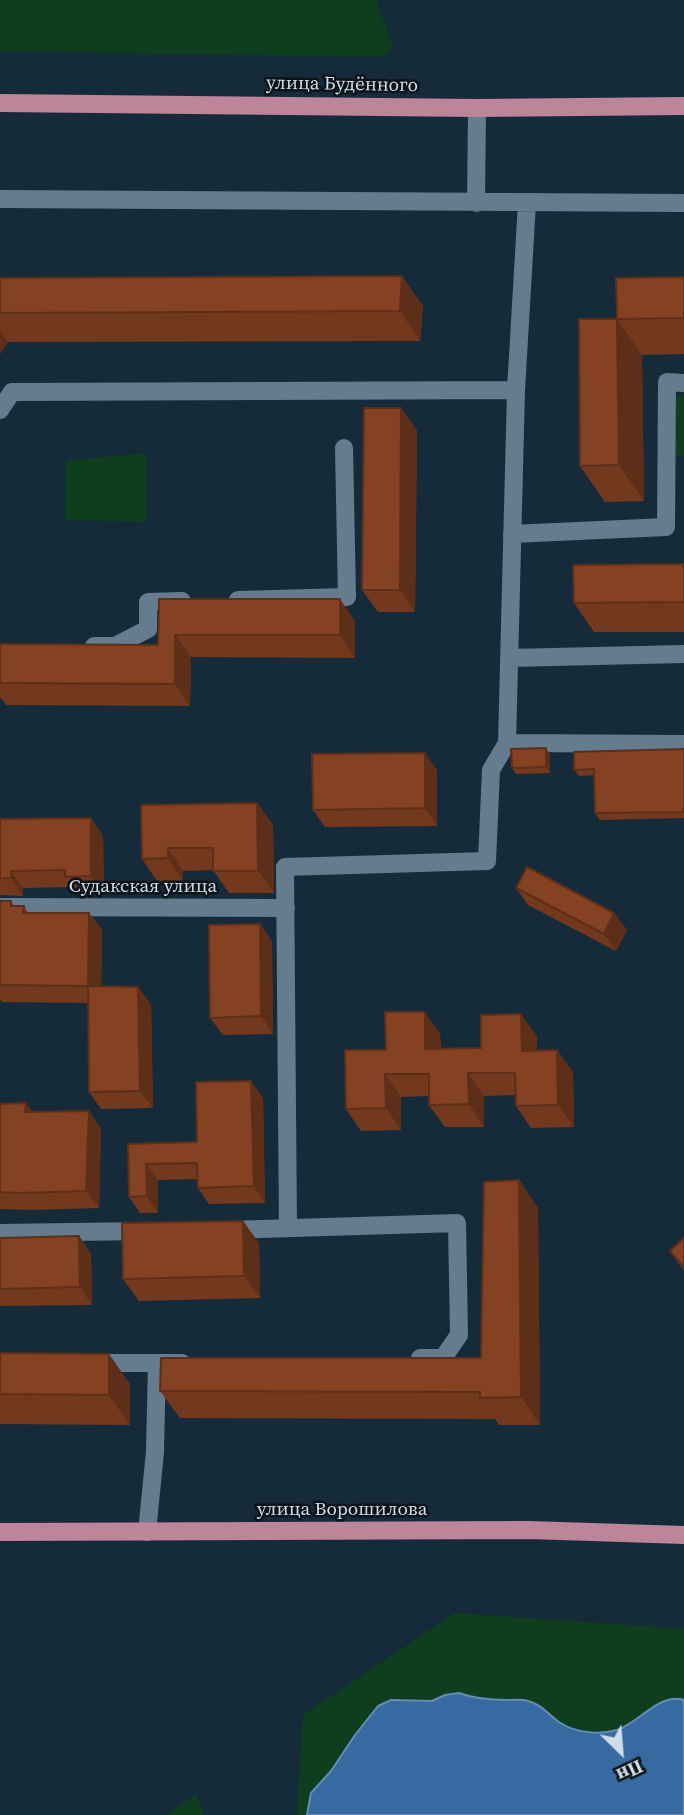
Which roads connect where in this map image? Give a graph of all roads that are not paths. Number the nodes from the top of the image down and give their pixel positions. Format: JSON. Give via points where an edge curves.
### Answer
{"nodes":[{"id":1,"x":0,"y":103,"type":"edge"},
{"id":2,"x":684,"y":106,"type":"edge"},
{"id":3,"x":477,"y":108,"type":"junction"},
{"id":4,"x":0,"y":199,"type":"edge"},
{"id":5,"x":476,"y":202,"type":"junction"},
{"id":6,"x":527,"y":203,"type":"junction"},
{"id":7,"x":684,"y":203,"type":"edge"},
{"id":8,"x":684,"y":383,"type":"edge"},
{"id":9,"x":516,"y":390,"type":"junction"},
{"id":10,"x":0,"y":410,"type":"edge"},
{"id":11,"x":344,"y":449,"type":"dead end"},
{"id":12,"x":512,"y":534,"type":"junction"},
{"id":13,"x":76,"y":646,"type":"edge"},
{"id":14,"x":684,"y":654,"type":"edge"},
{"id":15,"x":509,"y":658,"type":"junction"},
{"id":16,"x":507,"y":743,"type":"junction"},
{"id":17,"x":684,"y":744,"type":"edge"},
{"id":18,"x":0,"y":907,"type":"edge"},
{"id":19,"x":286,"y":908,"type":"junction"},
{"id":20,"x":288,"y":1228,"type":"junction"},
{"id":21,"x":206,"y":1230,"type":"edge"},
{"id":22,"x":166,"y":1231,"type":"edge"},
{"id":23,"x":0,"y":1233,"type":"edge"},
{"id":24,"x":402,"y":1359,"type":"edge"},
{"id":25,"x":78,"y":1363,"type":"edge"},
{"id":26,"x":157,"y":1363,"type":"junction"},
{"id":27,"x":198,"y":1363,"type":"edge"},
{"id":28,"x":0,"y":1531,"type":"edge"},
{"id":29,"x":147,"y":1532,"type":"junction"},
{"id":30,"x":684,"y":1535,"type":"edge"}],
"edges":[{"from":1,"to":3,"type":"main road","name":"улица Будённого"},
{"from":2,"to":3,"type":"main road","name":"улица Будённого"},
{"from":3,"to":5,"type":"lane"},
{"from":4,"to":5,"type":"lane"},
{"from":5,"to":6,"type":"lane"},
{"from":6,"to":7,"type":"lane"},
{"from":6,"to":9,"type":"lane"},
{"from":8,"to":12,"type":"lane","via":[[667,382],[666,527]]},
{"from":9,"to":10,"type":"lane","via":[[12,392]]},
{"from":9,"to":12,"type":"lane"},
{"from":11,"to":13,"type":"lane","via":[[347,597],[148,602],[148,629],[114,646]]},
{"from":12,"to":15,"type":"lane"},
{"from":14,"to":15,"type":"lane"},
{"from":15,"to":16,"type":"lane"},
{"from":16,"to":17,"type":"lane"},
{"from":16,"to":19,"type":"lane","via":[[491,771],[487,861],[285,867]]},
{"from":18,"to":19,"type":"lane","name":"Судакская улица"},
{"from":19,"to":20,"type":"lane"},
{"from":20,"to":21,"type":"lane"},
{"from":20,"to":24,"type":"lane","via":[[457,1223],[459,1335],[443,1358]]},
{"from":22,"to":23,"type":"lane"},
{"from":25,"to":26,"type":"lane"},
{"from":26,"to":27,"type":"lane"},
{"from":26,"to":29,"type":"lane"},
{"from":28,"to":29,"type":"main road","name":"улица Ворошилова"},
{"from":29,"to":30,"type":"main road","name":"улица Ворошилова","via":[[529,1530]]}]}
